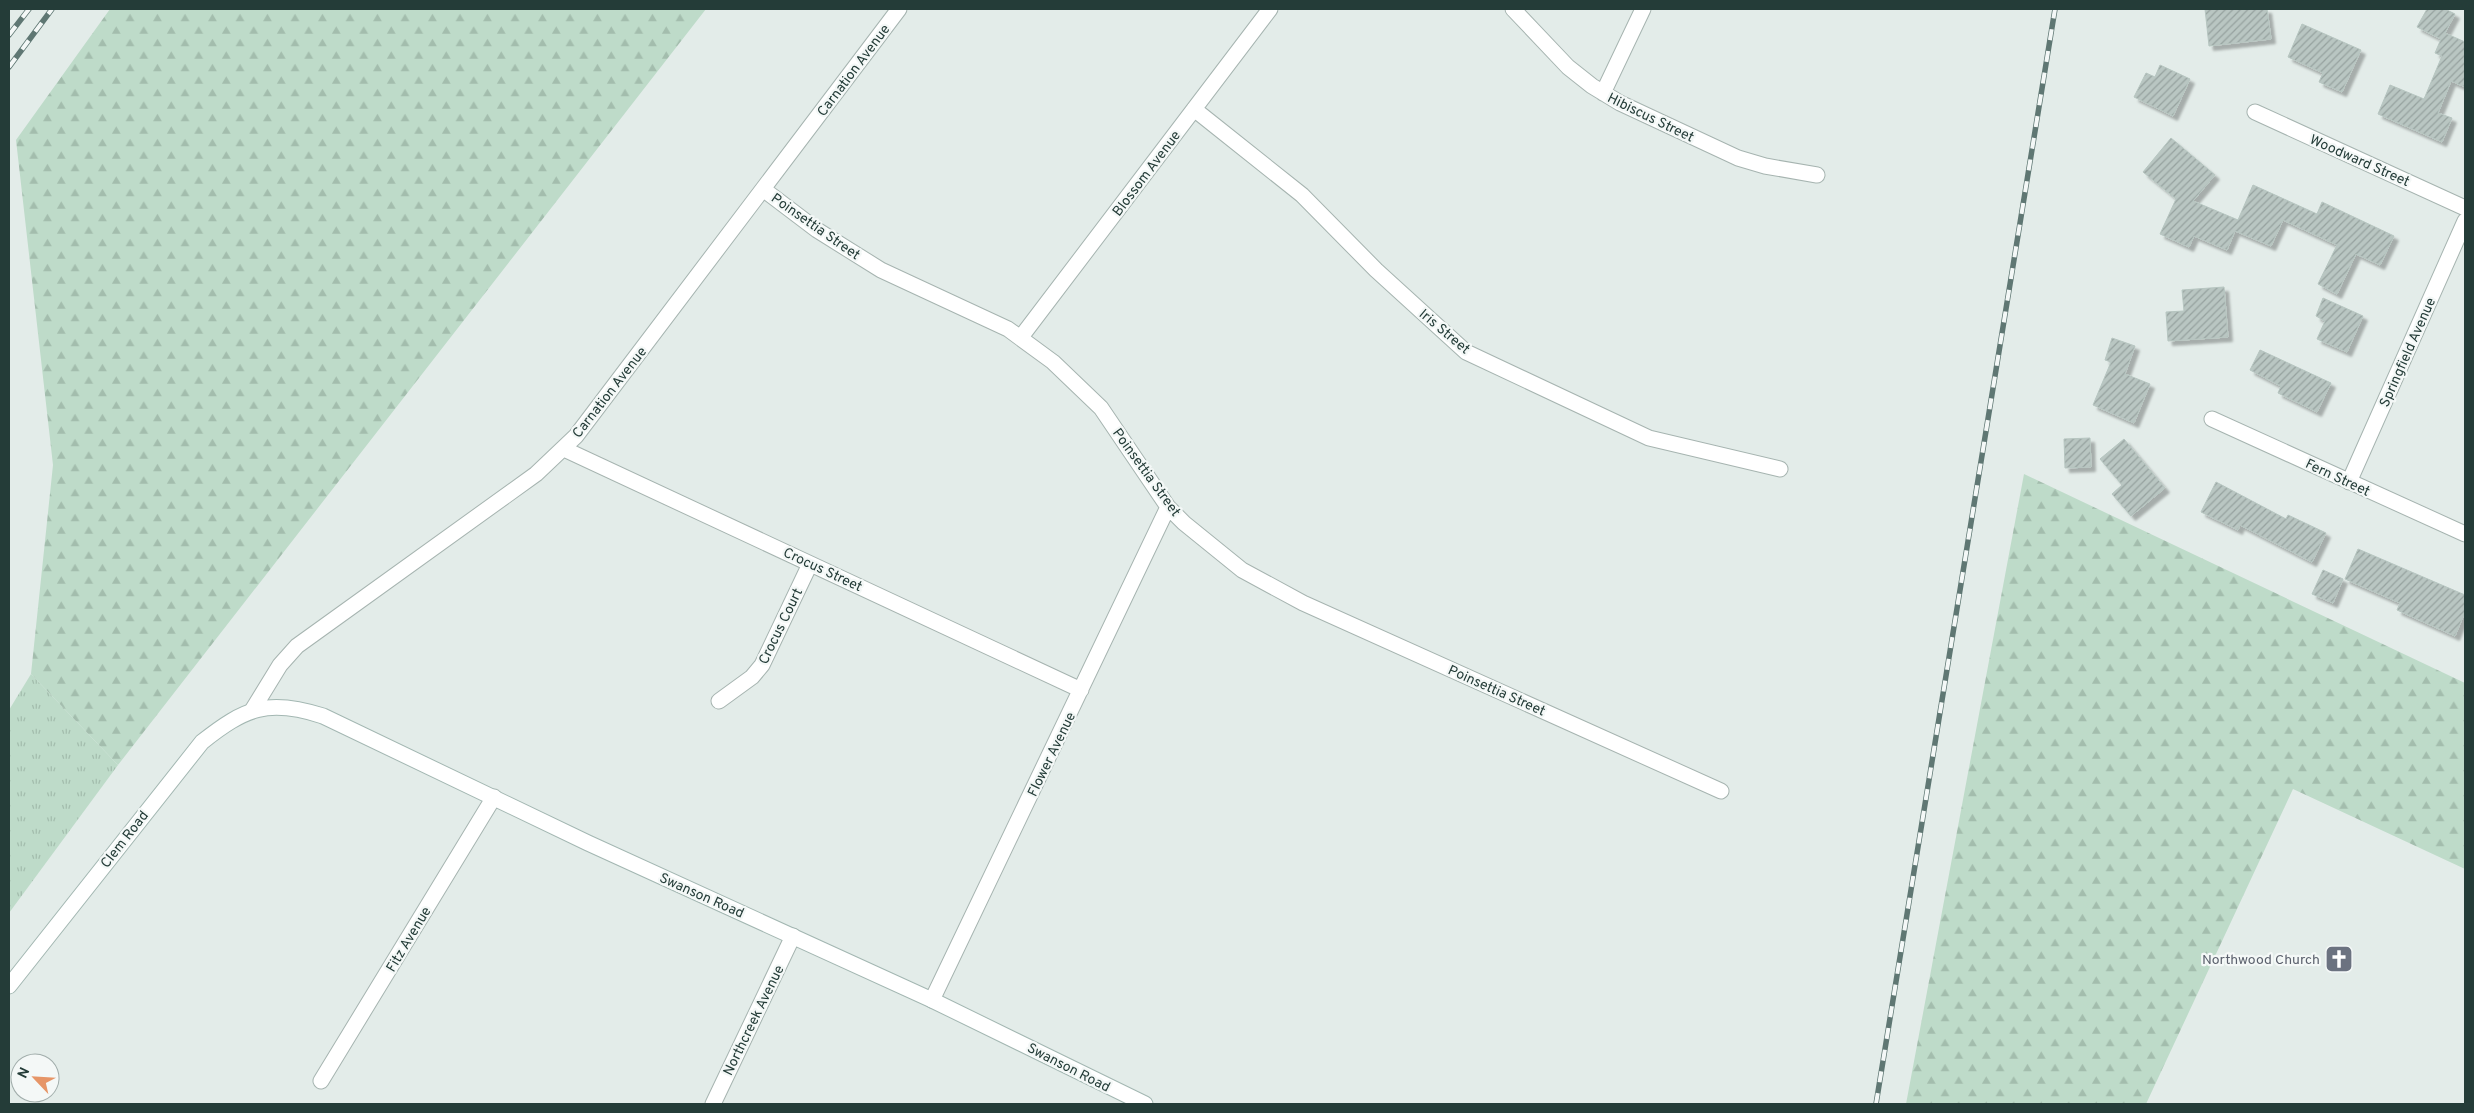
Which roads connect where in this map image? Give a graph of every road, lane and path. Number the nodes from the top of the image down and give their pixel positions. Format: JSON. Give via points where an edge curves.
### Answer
{"nodes":[{"id":1,"x":899,"y":9,"type":"edge"},
{"id":2,"x":1270,"y":9,"type":"edge"},
{"id":3,"x":1513,"y":9,"type":"edge"},
{"id":4,"x":1643,"y":9,"type":"edge"},
{"id":5,"x":1603,"y":93,"type":"junction"},
{"id":6,"x":1194,"y":109,"type":"junction"},
{"id":7,"x":2255,"y":112,"type":"dead end"},
{"id":8,"x":1817,"y":175,"type":"dead end"},
{"id":9,"x":763,"y":189,"type":"junction"},
{"id":10,"x":2465,"y":208,"type":"edge"},
{"id":11,"x":2465,"y":221,"type":"edge"},
{"id":12,"x":1020,"y":337,"type":"junction"},
{"id":13,"x":2212,"y":418,"type":"dead end"},
{"id":14,"x":564,"y":449,"type":"junction"},
{"id":15,"x":1780,"y":469,"type":"dead end"},
{"id":16,"x":2349,"y":482,"type":"junction"},
{"id":17,"x":1168,"y":507,"type":"junction"},
{"id":18,"x":2465,"y":534,"type":"edge"},
{"id":19,"x":810,"y":564,"type":"junction"},
{"id":20,"x":1082,"y":690,"type":"junction"},
{"id":21,"x":718,"y":701,"type":"dead end"},
{"id":22,"x":253,"y":709,"type":"junction"},
{"id":23,"x":1721,"y":791,"type":"dead end"},
{"id":24,"x":494,"y":797,"type":"junction"},
{"id":25,"x":793,"y":936,"type":"junction"},
{"id":26,"x":9,"y":986,"type":"edge"},
{"id":27,"x":932,"y":1000,"type":"junction"},
{"id":28,"x":321,"y":1081,"type":"dead end"},
{"id":29,"x":712,"y":1104,"type":"edge"},
{"id":30,"x":1145,"y":1104,"type":"edge"}],
"edges":[{"from":1,"to":9,"type":"street","name":"Carnation Avenue"},
{"from":2,"to":6,"type":"street","name":"Blossom Avenue"},
{"from":3,"to":5,"type":"street","name":"Hibiscus Street","via":[[1555,56]]},
{"from":4,"to":5,"type":"street"},
{"from":5,"to":8,"type":"street","name":"Hibiscus Street","via":[[1738,158]]},
{"from":6,"to":12,"type":"street","name":"Blossom Avenue"},
{"from":6,"to":15,"type":"street","name":"Iris Street","via":[[1302,195],[1376,270],[1466,352],[1649,438]]},
{"from":7,"to":10,"type":"street","name":"Woodward Street"},
{"from":9,"to":12,"type":"street","name":"Poinsettia Street","via":[[818,230],[881,270]]},
{"from":9,"to":14,"type":"street","name":"Carnation Avenue"},
{"from":11,"to":16,"type":"street","name":"Springfield Avenue"},
{"from":12,"to":17,"type":"street","name":"Poinsettia Street","via":[[1073,378],[1101,408]]},
{"from":13,"to":16,"type":"street","name":"Fern Street"},
{"from":14,"to":19,"type":"street","name":"Crocus Street"},
{"from":14,"to":22,"type":"street","name":"Carnation Avenue","via":[[536,474],[296,646],[280,665]]},
{"from":16,"to":18,"type":"street","name":"Fern Street"},
{"from":17,"to":20,"type":"street","name":"Flower Avenue"},
{"from":17,"to":23,"type":"street","name":"Poinsettia Street","via":[[1224,557],[1278,590]]},
{"from":19,"to":20,"type":"street","name":"Crocus Street"},
{"from":19,"to":21,"type":"street","name":"Crocus Court","via":[[762,665]]},
{"from":20,"to":27,"type":"street","name":"Flower Avenue"},
{"from":22,"to":24,"type":"street","name":"Swanson Road","via":[[289,707],[323,716]]},
{"from":22,"to":26,"type":"street","name":"Clem Road","via":[[218,730],[188,758]]},
{"from":24,"to":25,"type":"street","name":"Swanson Road"},
{"from":24,"to":28,"type":"street","name":"Fitz Avenue"},
{"from":25,"to":27,"type":"street","name":"Swanson Road"},
{"from":25,"to":29,"type":"street","name":"Northcreek Avenue"},
{"from":27,"to":30,"type":"street","name":"Swanson Road"}]}
